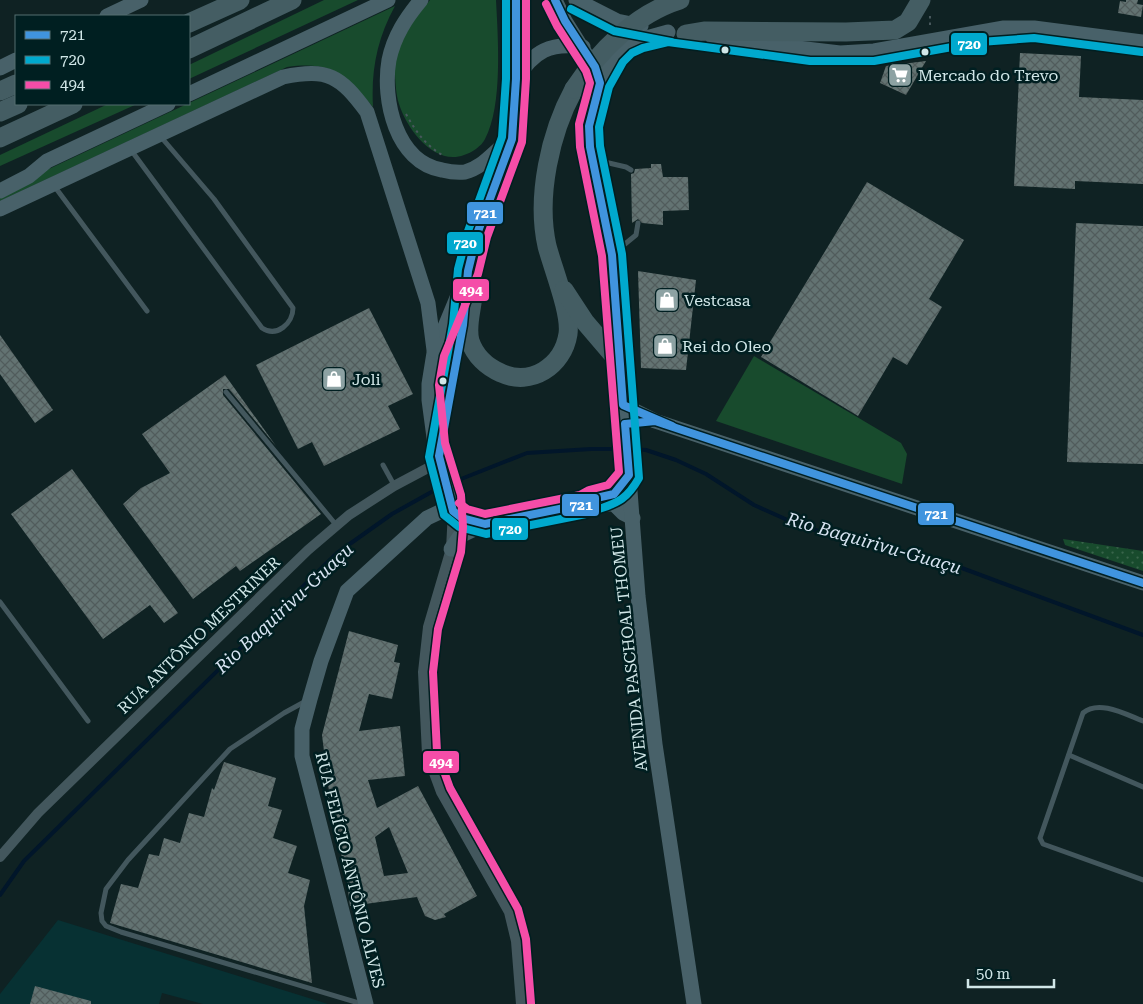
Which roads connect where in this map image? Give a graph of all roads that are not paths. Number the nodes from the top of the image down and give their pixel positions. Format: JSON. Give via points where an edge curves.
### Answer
{"nodes":[{"id":1,"x":141,"y":0,"type":"edge"},
{"id":2,"x":240,"y":0,"type":"edge"},
{"id":3,"x":292,"y":0,"type":"edge"},
{"id":4,"x":388,"y":0,"type":"edge"},
{"id":5,"x":421,"y":0,"type":"edge"},
{"id":6,"x":516,"y":0,"type":"edge"},
{"id":7,"x":555,"y":0,"type":"edge"},
{"id":8,"x":576,"y":0,"type":"edge"},
{"id":9,"x":680,"y":0,"type":"edge"},
{"id":10,"x":925,"y":7,"type":"edge"},
{"id":11,"x":109,"y":15,"type":"edge"},
{"id":12,"x":192,"y":21,"type":"edge"},
{"id":13,"x":677,"y":33,"type":"junction"},
{"id":14,"x":1143,"y":42,"type":"edge"},
{"id":15,"x":583,"y":47,"type":"junction"},
{"id":16,"x":190,"y":49,"type":"edge"},
{"id":17,"x":15,"y":60,"type":"edge"},
{"id":18,"x":0,"y":68,"type":"edge"},
{"id":19,"x":516,"y":79,"type":"junction"},
{"id":20,"x":600,"y":82,"type":"junction"},
{"id":21,"x":15,"y":84,"type":"edge"},
{"id":22,"x":0,"y":91,"type":"edge"},
{"id":23,"x":190,"y":94,"type":"edge"},
{"id":24,"x":16,"y":105,"type":"edge"},
{"id":25,"x":71,"y":105,"type":"edge"},
{"id":26,"x":166,"y":105,"type":"edge"},
{"id":27,"x":0,"y":112,"type":"edge"},
{"id":28,"x":159,"y":135,"type":"junction"},
{"id":29,"x":0,"y":138,"type":"edge"},
{"id":30,"x":512,"y":140,"type":"junction"},
{"id":31,"x":130,"y":148,"type":"junction"},
{"id":32,"x":593,"y":159,"type":"junction"},
{"id":33,"x":47,"y":161,"type":"junction"},
{"id":34,"x":631,"y":170,"type":"dead end"},
{"id":35,"x":0,"y":179,"type":"edge"},
{"id":36,"x":53,"y":184,"type":"junction"},
{"id":37,"x":0,"y":191,"type":"edge"},
{"id":38,"x":0,"y":209,"type":"edge"},
{"id":39,"x":638,"y":223,"type":"dead end"},
{"id":40,"x":612,"y":255,"type":"junction"},
{"id":41,"x":468,"y":271,"type":"junction"},
{"id":42,"x":558,"y":280,"type":"junction"},
{"id":43,"x":147,"y":311,"type":"dead end"},
{"id":44,"x":434,"y":353,"type":"junction"},
{"id":45,"x":620,"y":363,"type":"junction"},
{"id":46,"x":226,"y":392,"type":"dead end"},
{"id":47,"x":623,"y":404,"type":"junction"},
{"id":48,"x":655,"y":421,"type":"junction"},
{"id":49,"x":625,"y":431,"type":"junction"},
{"id":50,"x":441,"y":464,"type":"junction"},
{"id":51,"x":383,"y":465,"type":"dead end"},
{"id":52,"x":629,"y":472,"type":"junction"},
{"id":53,"x":394,"y":486,"type":"junction"},
{"id":54,"x":452,"y":503,"type":"junction"},
{"id":55,"x":584,"y":504,"type":"junction"},
{"id":56,"x":633,"y":518,"type":"junction"},
{"id":57,"x":485,"y":524,"type":"junction"},
{"id":58,"x":337,"y":526,"type":"junction"},
{"id":59,"x":451,"y":549,"type":"junction"},
{"id":60,"x":1143,"y":583,"type":"edge"},
{"id":61,"x":0,"y":602,"type":"edge"},
{"id":62,"x":310,"y":699,"type":"junction"},
{"id":63,"x":88,"y":721,"type":"dead end"},
{"id":64,"x":1143,"y":721,"type":"edge"},
{"id":65,"x":1069,"y":755,"type":"junction"},
{"id":66,"x":1143,"y":787,"type":"edge"},
{"id":67,"x":0,"y":857,"type":"edge"},
{"id":68,"x":1143,"y":880,"type":"edge"},
{"id":69,"x":362,"y":1004,"type":"edge"},
{"id":70,"x":366,"y":1004,"type":"edge"},
{"id":71,"x":520,"y":1004,"type":"edge"},
{"id":72,"x":694,"y":1004,"type":"edge"}],
"edges":[{"from":1,"to":11,"type":"main road"},
{"from":2,"to":12,"type":"highway"},
{"from":3,"to":16,"type":"highway"},
{"from":4,"to":23,"type":"main road"},
{"from":5,"to":30,"type":"main road","via":[[397,36],[387,78],[393,116],[409,150],[435,169],[465,172],[488,160]]},
{"from":6,"to":19,"type":"main road"},
{"from":7,"to":15,"type":"main road"},
{"from":8,"to":13,"type":"main road","via":[[617,22]]},
{"from":9,"to":42,"type":"highway","bridge":true,"via":[[627,29],[598,55],[574,89],[555,129],[546,175],[545,223],[547,246]]},
{"from":10,"to":13,"type":"highway","via":[[896,30]]},
{"from":13,"to":14,"type":"main road","via":[[840,53],[874,51],[1004,28],[1034,28]]},
{"from":13,"to":20,"type":"main road","name":"AVENIDA PASCHOAL THOMEU","via":[[640,38],[626,45],[615,56]]},
{"from":15,"to":19,"type":"main road","via":[[552,46],[532,59]]},
{"from":15,"to":20,"type":"main road"},
{"from":17,"to":18,"type":"main road"},
{"from":19,"to":30,"type":"main road"},
{"from":20,"to":32,"type":"main road","name":"AVENIDA PASCHOAL THOMEU","via":[[589,126]]},
{"from":21,"to":22,"type":"highway"},
{"from":24,"to":27,"type":"highway"},
{"from":25,"to":29,"type":"highway"},
{"from":26,"to":33,"type":"main road"},
{"from":28,"to":31,"type":"main road"},
{"from":28,"to":31,"type":"lane","via":[[214,199],[293,308],[293,317],[287,325],[268,332],[262,328]]},
{"from":28,"to":44,"type":"main road","via":[[283,77],[309,72],[332,76],[350,89],[366,112],[378,143],[428,303]]},
{"from":30,"to":41,"type":"main road","via":[[477,234]]},
{"from":31,"to":36,"type":"main road"},
{"from":32,"to":34,"type":"lane"},
{"from":32,"to":40,"type":"main road","name":"AVENIDA PASCHOAL THOMEU"},
{"from":33,"to":35,"type":"main road"},
{"from":33,"to":37,"type":"main road","via":[[29,176]]},
{"from":36,"to":38,"type":"main road"},
{"from":36,"to":43,"type":"lane"},
{"from":39,"to":40,"type":"lane","via":[[636,235]]},
{"from":40,"to":45,"type":"main road","name":"AVENIDA PASCHOAL THOMEU"},
{"from":41,"to":42,"type":"highway","via":[[473,285],[470,341],[490,368],[508,376],[538,374],[553,365],[565,349],[568,332]]},
{"from":41,"to":44,"type":"main road"},
{"from":41,"to":50,"type":"lane","via":[[463,325]]},
{"from":42,"to":45,"type":"highway","via":[[585,322]]},
{"from":44,"to":50,"type":"main road","via":[[429,400]]},
{"from":45,"to":47,"type":"main road","name":"AVENIDA PASCHOAL THOMEU"},
{"from":46,"to":58,"type":"lane"},
{"from":47,"to":48,"type":"main road"},
{"from":47,"to":49,"type":"main road","name":"AVENIDA PASCHOAL THOMEU"},
{"from":48,"to":49,"type":"main road"},
{"from":48,"to":60,"type":"main road"},
{"from":49,"to":52,"type":"main road","name":"AVENIDA PASCHOAL THOMEU"},
{"from":50,"to":53,"type":"street","name":"RUA ANTÔNIO MESTRINER"},
{"from":50,"to":54,"type":"main road"},
{"from":51,"to":53,"type":"lane"},
{"from":52,"to":55,"type":"main road","via":[[614,494]]},
{"from":52,"to":56,"type":"main road","name":"AVENIDA PASCHOAL THOMEU"},
{"from":53,"to":58,"type":"street","name":"RUA ANTÔNIO MESTRINER"},
{"from":54,"to":57,"type":"main road","via":[[462,518]]},
{"from":54,"to":59,"type":"street"},
{"from":54,"to":62,"type":"main road","name":"RUA FELÍCIO ANTÔNIO ALVES","via":[[427,518],[347,591]]},
{"from":55,"to":56,"type":"main road","via":[[614,504]]},
{"from":55,"to":57,"type":"main road"},
{"from":56,"to":72,"type":"main road","name":"AVENIDA PASCHOAL THOMEU","via":[[654,744]]},
{"from":57,"to":59,"type":"main road","via":[[460,536]]},
{"from":58,"to":67,"type":"street","name":"RUA ANTÔNIO MESTRINER","via":[[308,550],[38,813]]},
{"from":59,"to":71,"type":"street","via":[[428,627],[423,672],[427,754],[442,792],[509,912],[516,941]]},
{"from":61,"to":63,"type":"lane"},
{"from":62,"to":69,"type":"lane","via":[[230,749],[128,860],[106,889],[102,921],[121,932]]},
{"from":62,"to":70,"type":"main road","name":"RUA FELÍCIO ANTÔNIO ALVES","via":[[302,729],[302,756]]},
{"from":64,"to":65,"type":"lane","via":[[1114,709],[1088,709]]},
{"from":65,"to":66,"type":"lane"},
{"from":65,"to":68,"type":"lane","via":[[1040,841]]}]}
